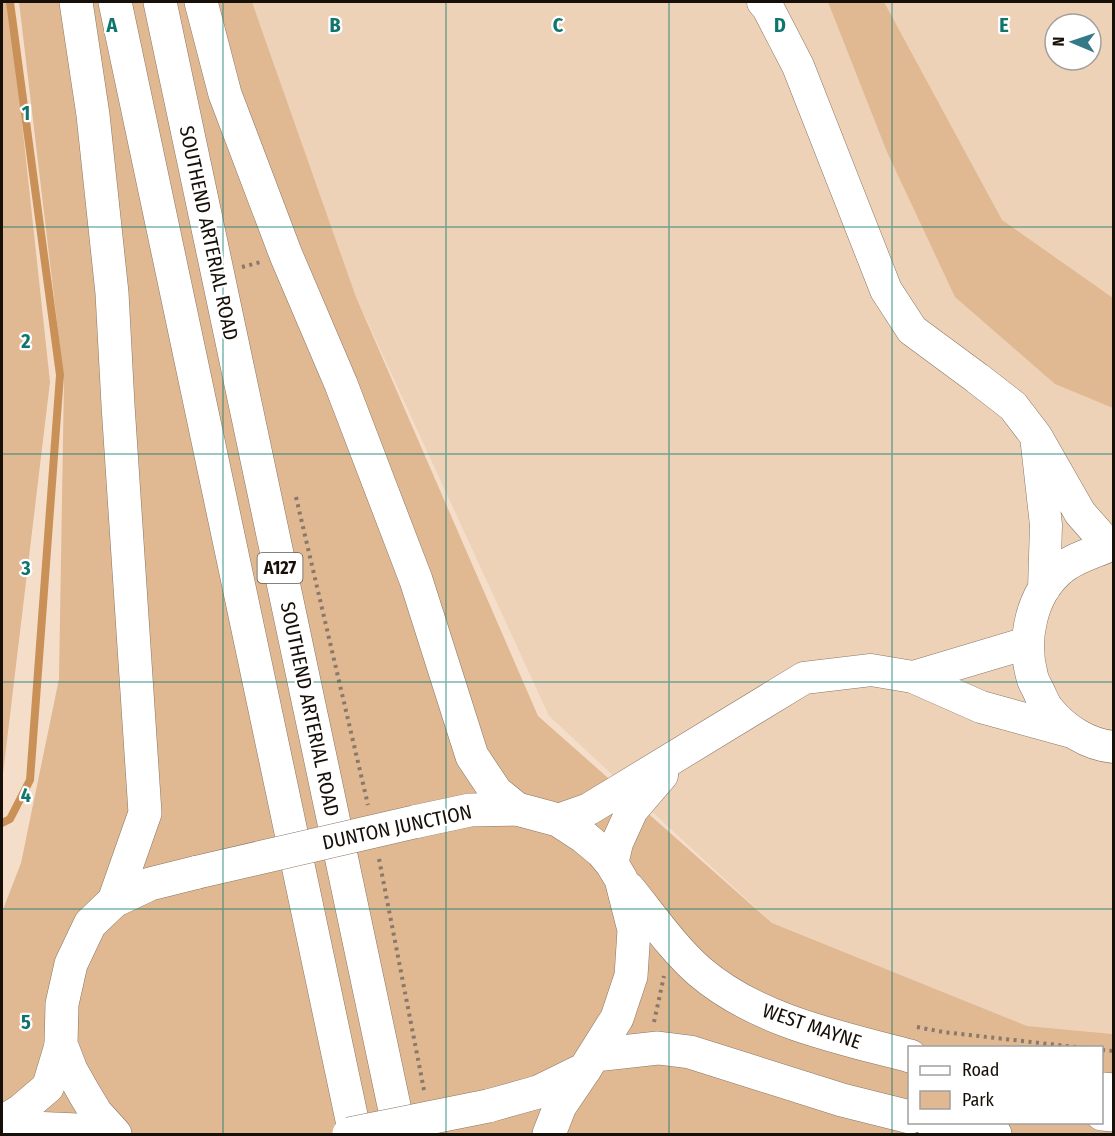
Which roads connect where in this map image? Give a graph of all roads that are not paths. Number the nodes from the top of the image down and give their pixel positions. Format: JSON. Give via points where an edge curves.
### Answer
{"nodes":[{"id":1,"x":76,"y":2,"type":"edge"},
{"id":2,"x":115,"y":2,"type":"edge"},
{"id":3,"x":160,"y":2,"type":"edge"},
{"id":4,"x":201,"y":2,"type":"edge"},
{"id":5,"x":763,"y":2,"type":"edge"},
{"id":6,"x":1036,"y":436,"type":"junction"},
{"id":7,"x":1112,"y":546,"type":"edge"},
{"id":8,"x":1044,"y":589,"type":"junction"},
{"id":9,"x":1027,"y":643,"type":"junction"},
{"id":10,"x":913,"y":677,"type":"junction"},
{"id":11,"x":1072,"y":732,"type":"junction"},
{"id":12,"x":1113,"y":747,"type":"edge"},
{"id":13,"x":683,"y":752,"type":"junction"},
{"id":14,"x":517,"y":809,"type":"junction"},
{"id":15,"x":558,"y":820,"type":"junction"},
{"id":16,"x":616,"y":872,"type":"junction"},
{"id":17,"x":114,"y":901,"type":"junction"},
{"id":18,"x":909,"y":1041,"type":"edge"},
{"id":19,"x":61,"y":1044,"type":"junction"},
{"id":20,"x":590,"y":1062,"type":"junction"},
{"id":21,"x":908,"y":1117,"type":"edge"},
{"id":22,"x":2,"y":1122,"type":"edge"},
{"id":23,"x":938,"y":1124,"type":"edge"},
{"id":24,"x":113,"y":1132,"type":"edge"},
{"id":25,"x":8,"y":1134,"type":"edge"},
{"id":26,"x":349,"y":1134,"type":"edge"},
{"id":27,"x":355,"y":1134,"type":"edge"},
{"id":28,"x":400,"y":1134,"type":"edge"},
{"id":29,"x":549,"y":1134,"type":"edge"},
{"id":30,"x":995,"y":1134,"type":"edge"}],
"edges":[{"from":1,"to":17,"type":"main road","via":[[112,293],[145,813]]},
{"from":2,"to":27,"type":"main road","number":"A127"},
{"from":3,"to":28,"type":"main road","name":"SOUTHEND ARTERIAL ROAD","number":"A127"},
{"from":4,"to":14,"type":"main road","via":[[225,94],[412,569],[472,756],[496,792]]},
{"from":5,"to":6,"type":"street","via":[[798,66],[885,290],[912,330],[1013,406]]},
{"from":6,"to":7,"type":"street","via":[[1080,513]]},
{"from":6,"to":8,"type":"street","via":[[1046,525]]},
{"from":7,"to":8,"type":"street","via":[[1060,569]]},
{"from":8,"to":9,"type":"street","via":[[1034,610]]},
{"from":9,"to":10,"type":"street"},
{"from":9,"to":11,"type":"street","via":[[1032,677],[1047,708]]},
{"from":10,"to":11,"type":"street","via":[[981,707]]},
{"from":10,"to":13,"type":"street","via":[[871,670],[804,678]]},
{"from":11,"to":12,"type":"street"},
{"from":13,"to":15,"type":"street","via":[[589,809]]},
{"from":13,"to":16,"type":"street","via":[[632,810],[616,843]]},
{"from":14,"to":15,"type":"main road","name":"DUNTON JUNCTION"},
{"from":14,"to":17,"type":"main road","name":"DUNTON JUNCTION","bridge":true,"via":[[470,810],[414,822],[150,884]]},
{"from":15,"to":16,"type":"main road","name":"DUNTON JUNCTION","via":[[602,852]]},
{"from":16,"to":18,"type":"main road","name":"WEST MAYNE","via":[[677,949],[731,995],[782,1019],[840,1037]]},
{"from":16,"to":20,"type":"main road","via":[[634,930],[631,976],[617,1018]]},
{"from":17,"to":19,"type":"main road","name":"DUNTON JUNCTION","via":[[90,924],[71,964],[62,1004]]},
{"from":19,"to":22,"type":"street","via":[[48,1087]]},
{"from":19,"to":24,"type":"main road","name":"DUNTON JUNCTION","via":[[84,1093]]},
{"from":20,"to":21,"type":"main road","via":[[658,1048],[690,1052]]},
{"from":20,"to":26,"type":"main road","bridge":true,"via":[[538,1092]]},
{"from":20,"to":29,"type":"main road","via":[[560,1106]]},
{"from":23,"to":30,"type":"main road"},
{"from":24,"to":25,"type":"street","via":[[43,1128]]}]}
